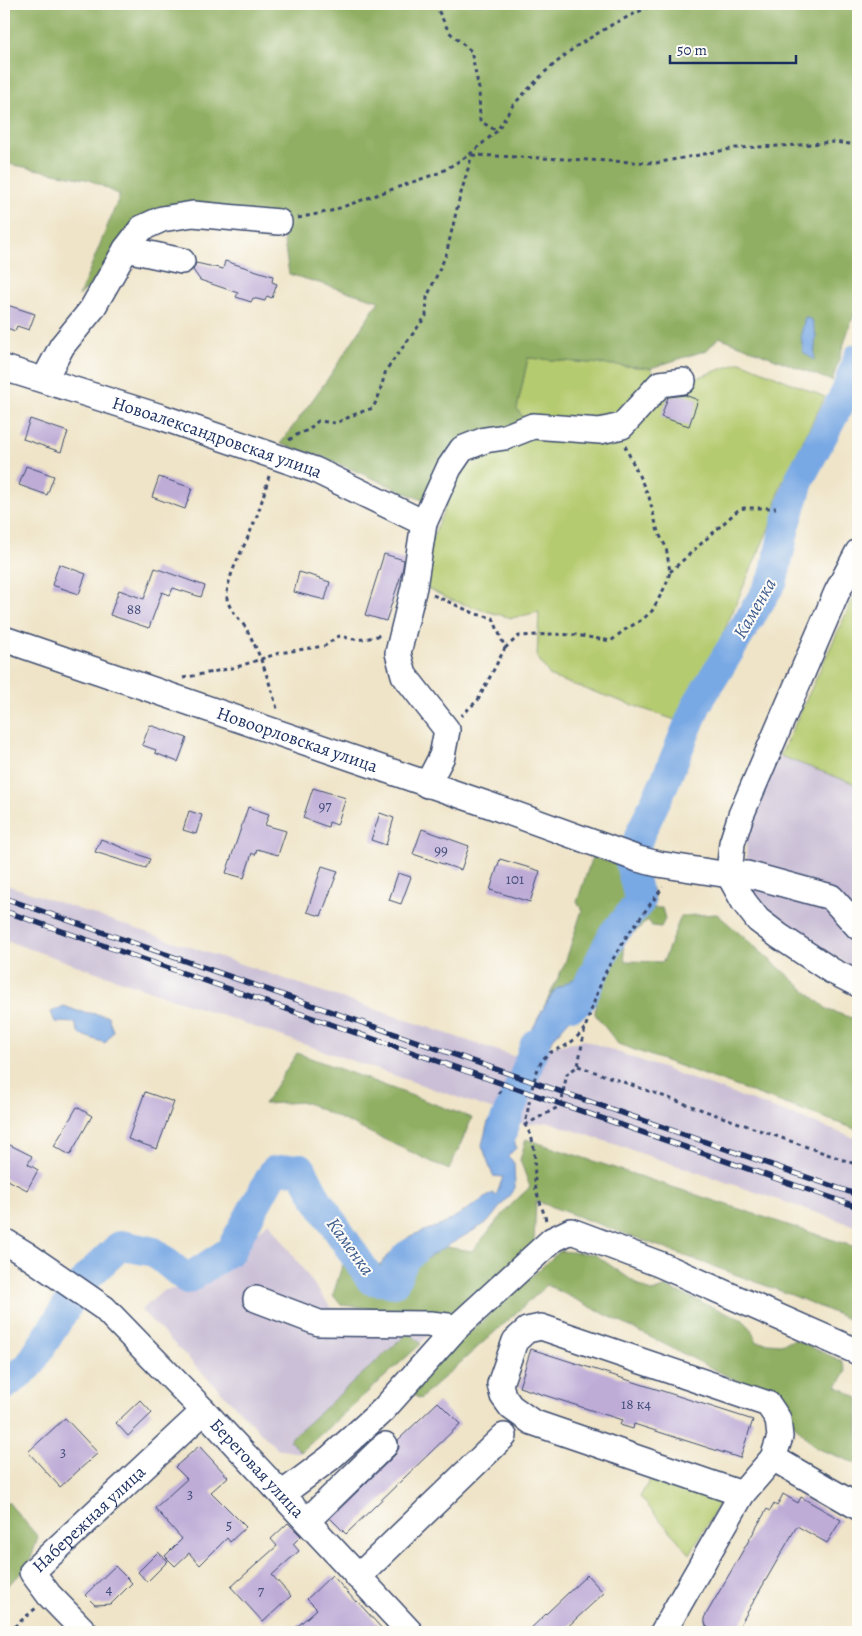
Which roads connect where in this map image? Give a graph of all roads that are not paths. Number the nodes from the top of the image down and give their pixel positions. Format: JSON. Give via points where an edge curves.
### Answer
{"nodes":[{"id":1,"x":279,"y":222,"type":"road end"},
{"id":2,"x":126,"y":249,"type":"junction"},
{"id":3,"x":182,"y":261,"type":"dead end"},
{"id":4,"x":4,"y":368,"type":"edge"},
{"id":5,"x":44,"y":380,"type":"junction"},
{"id":6,"x":683,"y":381,"type":"dead end"},
{"id":7,"x":424,"y":523,"type":"junction"},
{"id":8,"x":858,"y":555,"type":"edge"},
{"id":9,"x":4,"y":639,"type":"edge"},
{"id":10,"x":427,"y":785,"type":"junction"},
{"id":11,"x":729,"y":875,"type":"junction"},
{"id":12,"x":858,"y":927,"type":"edge"},
{"id":13,"x":858,"y":984,"type":"edge"},
{"id":14,"x":4,"y":1241,"type":"edge"},
{"id":15,"x":256,"y":1299,"type":"dead end"},
{"id":16,"x":457,"y":1327,"type":"junction"},
{"id":17,"x":858,"y":1352,"type":"edge"},
{"id":18,"x":204,"y":1411,"type":"junction"},
{"id":19,"x":504,"y":1436,"type":"dead end"},
{"id":20,"x":385,"y":1445,"type":"dead end"},
{"id":21,"x":773,"y":1458,"type":"junction"},
{"id":22,"x":282,"y":1494,"type":"junction"},
{"id":23,"x":742,"y":1494,"type":"junction"},
{"id":24,"x":858,"y":1507,"type":"edge"},
{"id":25,"x":307,"y":1521,"type":"junction"},
{"id":26,"x":358,"y":1577,"type":"junction"},
{"id":27,"x":85,"y":1632,"type":"edge"},
{"id":28,"x":410,"y":1632,"type":"edge"},
{"id":29,"x":664,"y":1632,"type":"edge"}],
"edges":[{"from":1,"to":2,"type":"street","via":[[193,214],[178,216],[142,228]]},
{"from":2,"to":3,"type":"street"},
{"from":2,"to":5,"type":"street","via":[[92,308],[62,346]]},
{"from":4,"to":5,"type":"street","name":"Новоалександровская улица"},
{"from":5,"to":7,"type":"street","name":"Новоалександровская улица","via":[[315,470]]},
{"from":6,"to":7,"type":"street","via":[[660,384],[622,426],[600,431],[532,426],[462,449],[449,468]]},
{"from":7,"to":10,"type":"street","via":[[414,587],[398,652],[404,675],[447,730],[442,756]]},
{"from":8,"to":11,"type":"street","via":[[837,592],[741,815],[732,843]]},
{"from":9,"to":10,"type":"street","name":"Новоорловская улица"},
{"from":10,"to":11,"type":"street","name":"Новоорловская улица","via":[[638,859]]},
{"from":11,"to":12,"type":"street","name":"Новоорловская улица","via":[[747,874],[831,897]]},
{"from":11,"to":13,"type":"street","via":[[758,920],[802,952]]},
{"from":14,"to":18,"type":"street","name":"Береговая улица","via":[[104,1308]]},
{"from":15,"to":16,"type":"street","via":[[319,1323]]},
{"from":16,"to":17,"type":"street","via":[[552,1240],[571,1231],[659,1264]]},
{"from":16,"to":22,"type":"street","via":[[383,1410],[330,1458]]},
{"from":18,"to":22,"type":"street","name":"Береговая улица"},
{"from":18,"to":27,"type":"street","name":"Набережная улица","via":[[32,1572]]},
{"from":19,"to":26,"type":"street"},
{"from":20,"to":25,"type":"street"},
{"from":21,"to":23,"type":"street"},
{"from":21,"to":23,"type":"street","via":[[780,1437],[778,1418],[768,1404],[541,1327],[527,1330],[515,1341],[500,1384],[511,1407],[532,1422]]},
{"from":21,"to":24,"type":"street"},
{"from":22,"to":25,"type":"street","name":"Береговая улица"},
{"from":23,"to":29,"type":"street"},
{"from":25,"to":26,"type":"street","name":"Береговая улица"},
{"from":26,"to":28,"type":"street","name":"Береговая улица"}]}
